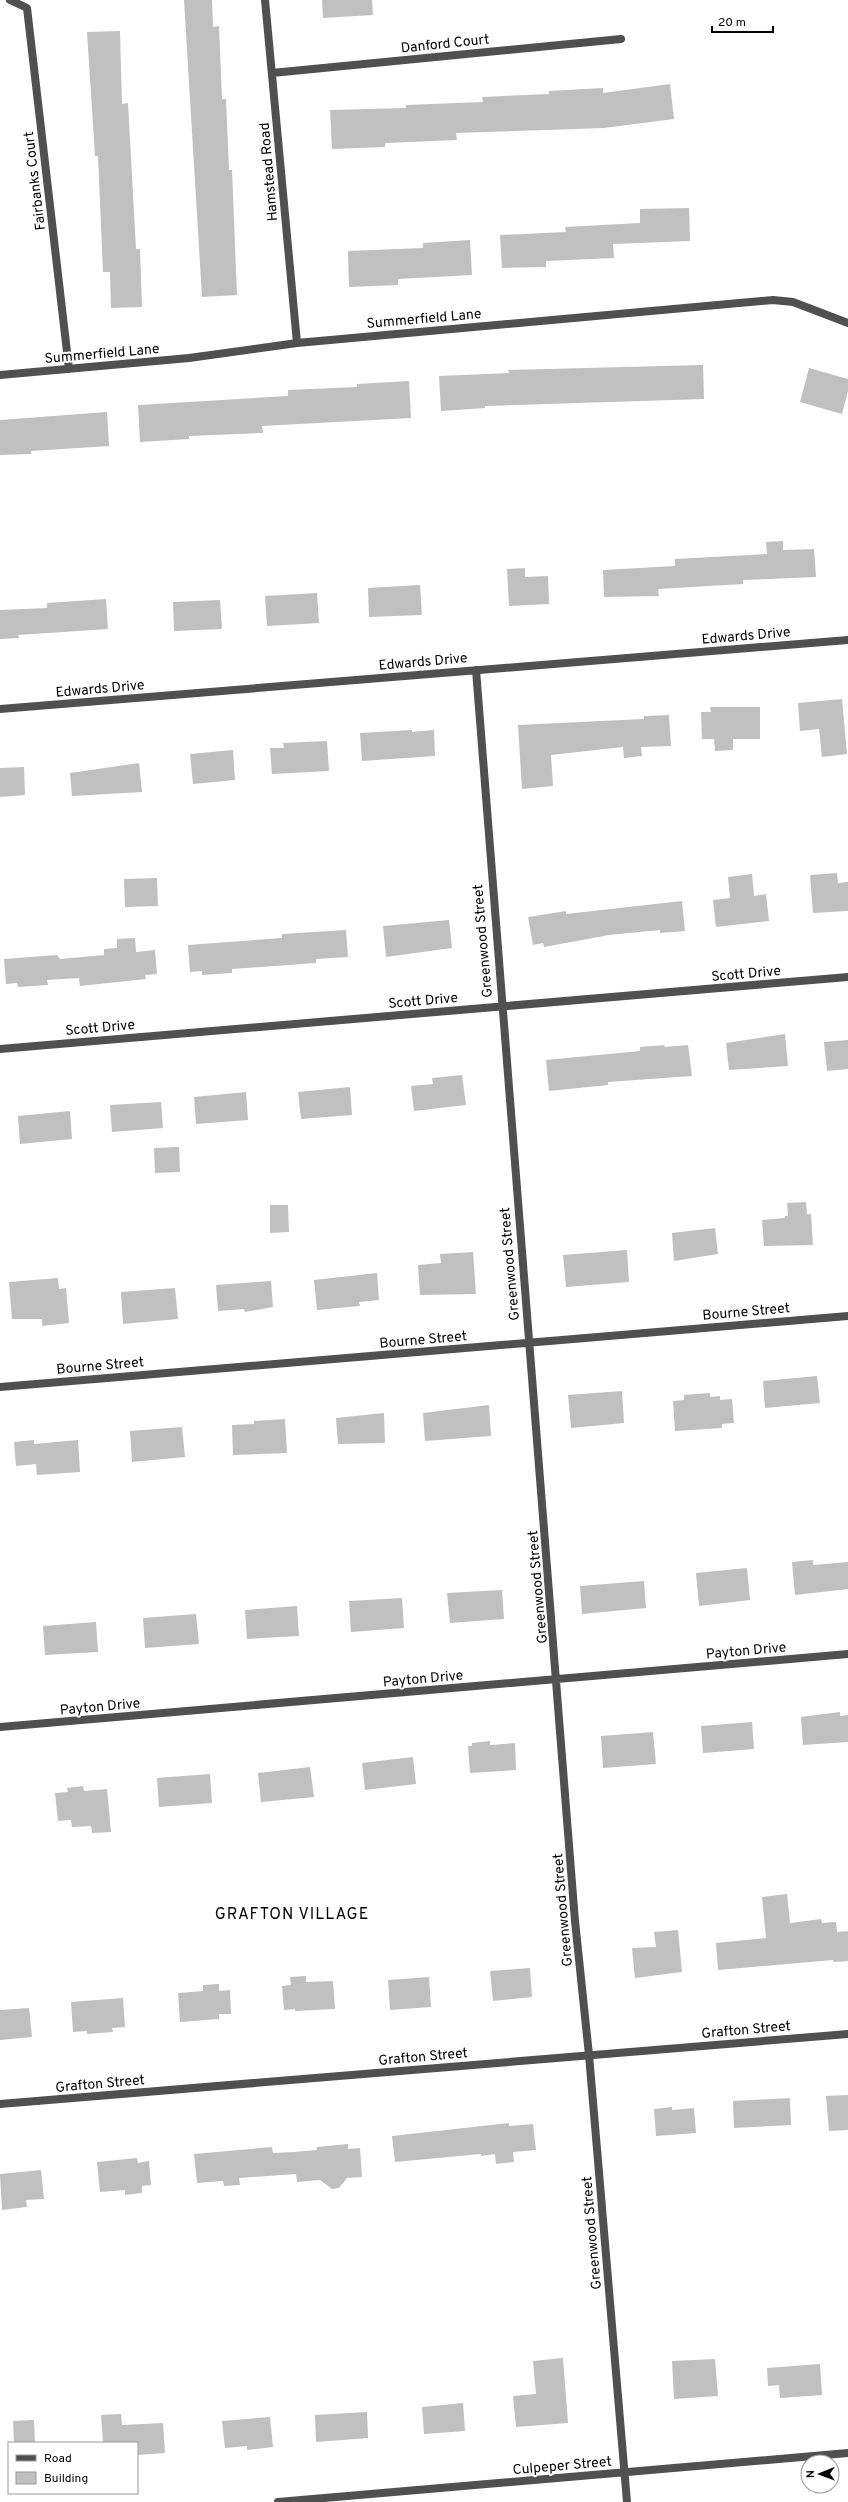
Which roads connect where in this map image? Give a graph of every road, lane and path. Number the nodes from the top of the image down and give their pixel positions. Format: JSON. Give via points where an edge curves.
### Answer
{"nodes":[{"id":1,"x":10,"y":0,"type":"edge"},
{"id":2,"x":265,"y":0,"type":"edge"},
{"id":3,"x":621,"y":39,"type":"dead end"},
{"id":4,"x":272,"y":73,"type":"junction"},
{"id":5,"x":848,"y":323,"type":"edge"},
{"id":6,"x":297,"y":342,"type":"junction"},
{"id":7,"x":69,"y":369,"type":"junction"},
{"id":8,"x":0,"y":375,"type":"edge"},
{"id":9,"x":848,"y":640,"type":"edge"},
{"id":10,"x":476,"y":670,"type":"junction"},
{"id":11,"x":0,"y":709,"type":"edge"},
{"id":12,"x":848,"y":977,"type":"edge"},
{"id":13,"x":501,"y":1007,"type":"junction"},
{"id":14,"x":0,"y":1049,"type":"edge"},
{"id":15,"x":848,"y":1316,"type":"edge"},
{"id":16,"x":529,"y":1343,"type":"junction"},
{"id":17,"x":0,"y":1387,"type":"edge"},
{"id":18,"x":848,"y":1654,"type":"edge"},
{"id":19,"x":557,"y":1679,"type":"junction"},
{"id":20,"x":0,"y":1728,"type":"edge"},
{"id":21,"x":848,"y":2034,"type":"edge"},
{"id":22,"x":589,"y":2055,"type":"junction"},
{"id":23,"x":0,"y":2104,"type":"edge"},
{"id":24,"x":848,"y":2454,"type":"edge"},
{"id":25,"x":624,"y":2473,"type":"junction"},
{"id":26,"x":278,"y":2502,"type":"edge"},
{"id":27,"x":627,"y":2502,"type":"edge"}],
"edges":[{"from":1,"to":7,"type":"street","name":"Fairbanks Court","via":[[27,8]]},
{"from":2,"to":4,"type":"street","name":"Hamstead Road"},
{"from":3,"to":4,"type":"street","name":"Danford Court"},
{"from":4,"to":6,"type":"street","name":"Hamstead Road"},
{"from":5,"to":6,"type":"street","name":"Summerfield Lane","via":[[793,302],[773,300]]},
{"from":6,"to":7,"type":"street","name":"Summerfield Lane","via":[[188,358]]},
{"from":7,"to":8,"type":"street","name":"Summerfield Lane"},
{"from":9,"to":10,"type":"street","name":"Edwards Drive"},
{"from":10,"to":11,"type":"street","name":"Edwards Drive"},
{"from":10,"to":13,"type":"street","name":"Greenwood Street"},
{"from":12,"to":13,"type":"street","name":"Scott Drive"},
{"from":13,"to":14,"type":"street","name":"Scott Drive"},
{"from":13,"to":16,"type":"street","name":"Greenwood Street"},
{"from":15,"to":16,"type":"street","name":"Bourne Street"},
{"from":16,"to":17,"type":"street","name":"Bourne Street"},
{"from":16,"to":19,"type":"street","name":"Greenwood Street"},
{"from":18,"to":19,"type":"street","name":"Payton Drive"},
{"from":19,"to":20,"type":"street","name":"Payton Drive"},
{"from":19,"to":22,"type":"street","name":"Greenwood Street","via":[[575,1921]]},
{"from":21,"to":22,"type":"street","name":"Grafton Street"},
{"from":22,"to":23,"type":"street","name":"Grafton Street"},
{"from":22,"to":25,"type":"street","name":"Greenwood Street"},
{"from":24,"to":25,"type":"street","name":"Culpeper Street"},
{"from":25,"to":26,"type":"street","name":"Culpeper Street"},
{"from":25,"to":27,"type":"street","name":"Greenwood Street"}]}
